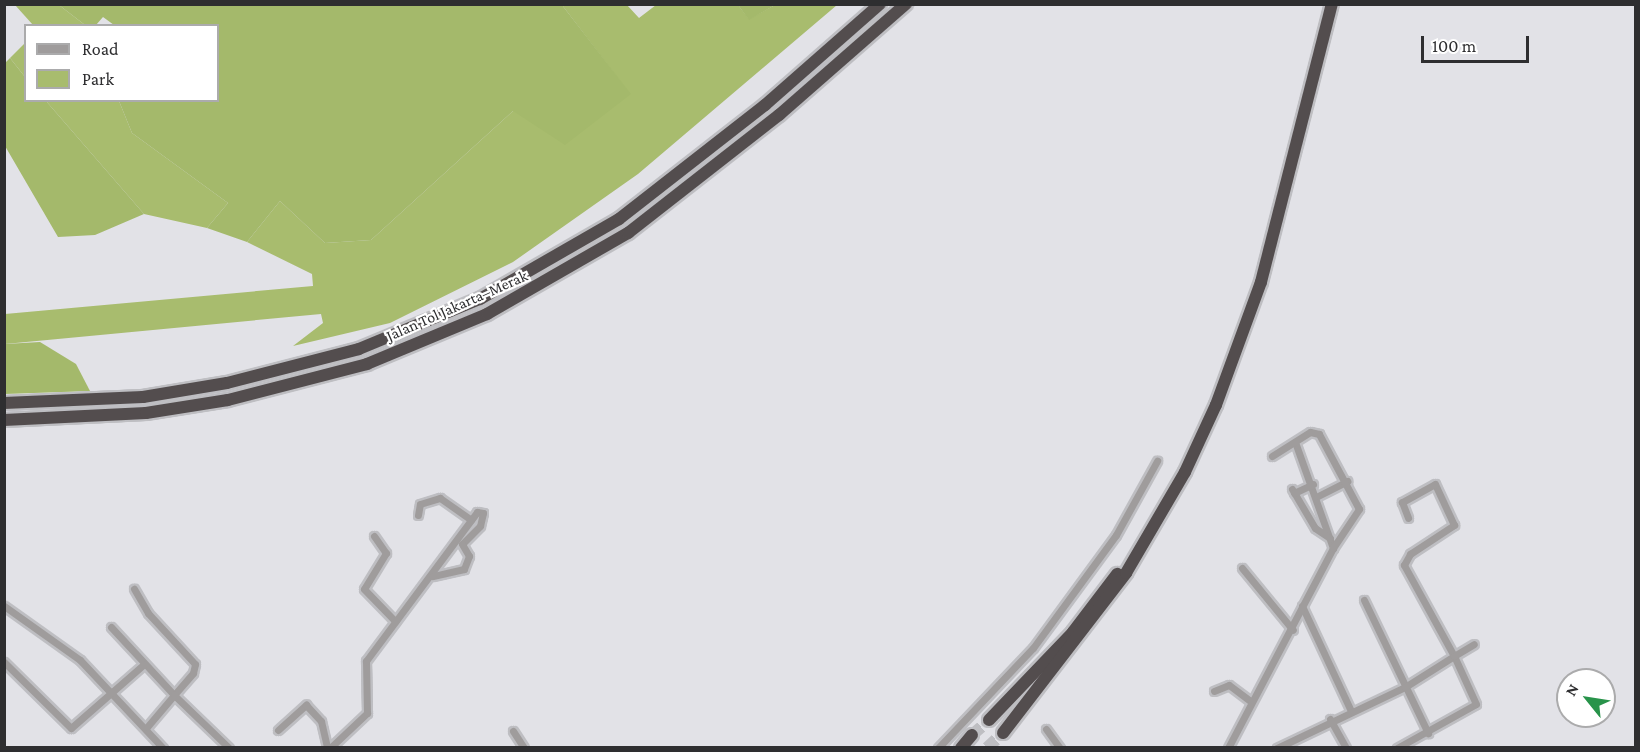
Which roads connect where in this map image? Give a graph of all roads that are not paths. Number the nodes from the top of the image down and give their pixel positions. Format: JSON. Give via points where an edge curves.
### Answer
{"nodes":[{"id":1,"x":880,"y":4,"type":"edge"},
{"id":2,"x":906,"y":4,"type":"edge"},
{"id":3,"x":1325,"y":4,"type":"edge"},
{"id":4,"x":1332,"y":4,"type":"edge"},
{"id":5,"x":4,"y":404,"type":"edge"},
{"id":6,"x":4,"y":420,"type":"edge"},
{"id":7,"x":1295,"y":442,"type":"junction"},
{"id":8,"x":1272,"y":456,"type":"dead end"},
{"id":9,"x":1157,"y":461,"type":"dead end"},
{"id":10,"x":1347,"y":481,"type":"junction"},
{"id":11,"x":1313,"y":484,"type":"junction"},
{"id":12,"x":1318,"y":495,"type":"junction"},
{"id":13,"x":418,"y":515,"type":"dead end"},
{"id":14,"x":1408,"y":519,"type":"dead end"},
{"id":15,"x":471,"y":520,"type":"junction"},
{"id":16,"x":374,"y":536,"type":"dead end"},
{"id":17,"x":1330,"y":538,"type":"junction"},
{"id":18,"x":462,"y":544,"type":"junction"},
{"id":19,"x":454,"y":545,"type":"junction"},
{"id":20,"x":1333,"y":548,"type":"junction"},
{"id":21,"x":1242,"y":568,"type":"dead end"},
{"id":22,"x":433,"y":576,"type":"junction"},
{"id":23,"x":134,"y":589,"type":"dead end"},
{"id":24,"x":1364,"y":600,"type":"dead end"},
{"id":25,"x":1302,"y":605,"type":"junction"},
{"id":26,"x":4,"y":606,"type":"edge"},
{"id":27,"x":395,"y":621,"type":"junction"},
{"id":28,"x":111,"y":627,"type":"dead end"},
{"id":29,"x":1293,"y":630,"type":"junction"},
{"id":30,"x":1474,"y":644,"type":"dead end"},
{"id":31,"x":1454,"y":656,"type":"junction"},
{"id":32,"x":4,"y":662,"type":"edge"},
{"id":33,"x":144,"y":664,"type":"junction"},
{"id":34,"x":1405,"y":687,"type":"junction"},
{"id":35,"x":1214,"y":691,"type":"dead end"},
{"id":36,"x":114,"y":692,"type":"junction"},
{"id":37,"x":174,"y":695,"type":"junction"},
{"id":38,"x":1250,"y":701,"type":"junction"},
{"id":39,"x":1350,"y":709,"type":"junction"},
{"id":40,"x":1330,"y":719,"type":"junction"},
{"id":41,"x":989,"y":720,"type":"tunnel mouth"},
{"id":42,"x":147,"y":727,"type":"junction"},
{"id":43,"x":1046,"y":729,"type":"dead end"},
{"id":44,"x":278,"y":730,"type":"dead end"},
{"id":45,"x":513,"y":731,"type":"dead end"},
{"id":46,"x":1428,"y":732,"type":"junction"},
{"id":47,"x":1003,"y":733,"type":"tunnel mouth"},
{"id":48,"x":972,"y":735,"type":"tunnel mouth"},
{"id":49,"x":156,"y":740,"type":"junction"},
{"id":50,"x":151,"y":747,"type":"edge"},
{"id":51,"x":164,"y":747,"type":"edge"},
{"id":52,"x":229,"y":747,"type":"edge"},
{"id":53,"x":328,"y":747,"type":"edge"},
{"id":54,"x":524,"y":747,"type":"edge"},
{"id":55,"x":938,"y":747,"type":"edge"},
{"id":56,"x":961,"y":747,"type":"edge"},
{"id":57,"x":1060,"y":747,"type":"edge"},
{"id":58,"x":1228,"y":747,"type":"edge"},
{"id":59,"x":1277,"y":747,"type":"edge"},
{"id":60,"x":1346,"y":747,"type":"edge"},
{"id":61,"x":1397,"y":747,"type":"edge"}],
"edges":[{"from":1,"to":5,"type":"highway","name":"Jalan Tol Jakarta–Merak","via":[[765,105],[628,213],[480,299],[359,349],[227,383],[143,398]]},
{"from":2,"to":6,"type":"highway","name":"Jalan Tol Jakarta–Merak","via":[[779,115],[628,233],[487,314],[367,364],[228,400],[146,413]]},
{"from":3,"to":41,"type":"highway","via":[[1267,238],[1207,412],[1114,577],[1073,632]]},
{"from":4,"to":47,"type":"highway","via":[[1261,282],[1216,405],[1185,472],[1126,573]]},
{"from":7,"to":8,"type":"street"},
{"from":7,"to":10,"type":"street","via":[[1310,432],[1319,434]]},
{"from":7,"to":11,"type":"street"},
{"from":9,"to":55,"type":"street","via":[[1116,535],[1033,648]]},
{"from":10,"to":12,"type":"street"},
{"from":10,"to":20,"type":"street","via":[[1359,508]]},
{"from":11,"to":12,"type":"street"},
{"from":11,"to":17,"type":"street","via":[[1293,491],[1315,528]]},
{"from":12,"to":17,"type":"street"},
{"from":13,"to":15,"type":"street","via":[[420,504],[440,498]]},
{"from":14,"to":31,"type":"street","via":[[1402,502],[1432,483],[1437,485],[1454,525],[1410,554],[1404,565]]},
{"from":15,"to":18,"type":"street","via":[[478,511],[484,515]]},
{"from":15,"to":19,"type":"street"},
{"from":16,"to":27,"type":"street","via":[[387,553],[364,589]]},
{"from":17,"to":20,"type":"street"},
{"from":18,"to":19,"type":"street"},
{"from":18,"to":22,"type":"street","via":[[469,556],[464,569]]},
{"from":19,"to":22,"type":"street"},
{"from":20,"to":25,"type":"street"},
{"from":21,"to":29,"type":"street"},
{"from":22,"to":27,"type":"street"},
{"from":23,"to":37,"type":"street","via":[[148,613],[195,664]]},
{"from":24,"to":34,"type":"street"},
{"from":25,"to":29,"type":"street"},
{"from":25,"to":39,"type":"street"},
{"from":26,"to":36,"type":"street","via":[[54,638]]},
{"from":27,"to":53,"type":"street","via":[[363,667],[368,713]]},
{"from":28,"to":33,"type":"street"},
{"from":29,"to":38,"type":"street"},
{"from":30,"to":31,"type":"street"},
{"from":31,"to":34,"type":"street"},
{"from":31,"to":46,"type":"street","via":[[1477,701]]},
{"from":32,"to":36,"type":"street","via":[[71,728]]},
{"from":33,"to":36,"type":"street"},
{"from":33,"to":37,"type":"street"},
{"from":34,"to":39,"type":"street"},
{"from":34,"to":46,"type":"street"},
{"from":35,"to":38,"type":"street","via":[[1229,685]]},
{"from":36,"to":42,"type":"street"},
{"from":37,"to":42,"type":"street"},
{"from":37,"to":52,"type":"street"},
{"from":38,"to":58,"type":"street"},
{"from":39,"to":40,"type":"street"},
{"from":40,"to":59,"type":"street"},
{"from":40,"to":60,"type":"street"},
{"from":42,"to":49,"type":"street"},
{"from":43,"to":57,"type":"street"},
{"from":44,"to":53,"type":"street","via":[[306,705],[321,721]]},
{"from":45,"to":54,"type":"street"},
{"from":46,"to":61,"type":"street"},
{"from":48,"to":56,"type":"highway"},
{"from":49,"to":50,"type":"street"},
{"from":49,"to":51,"type":"street"}]}
